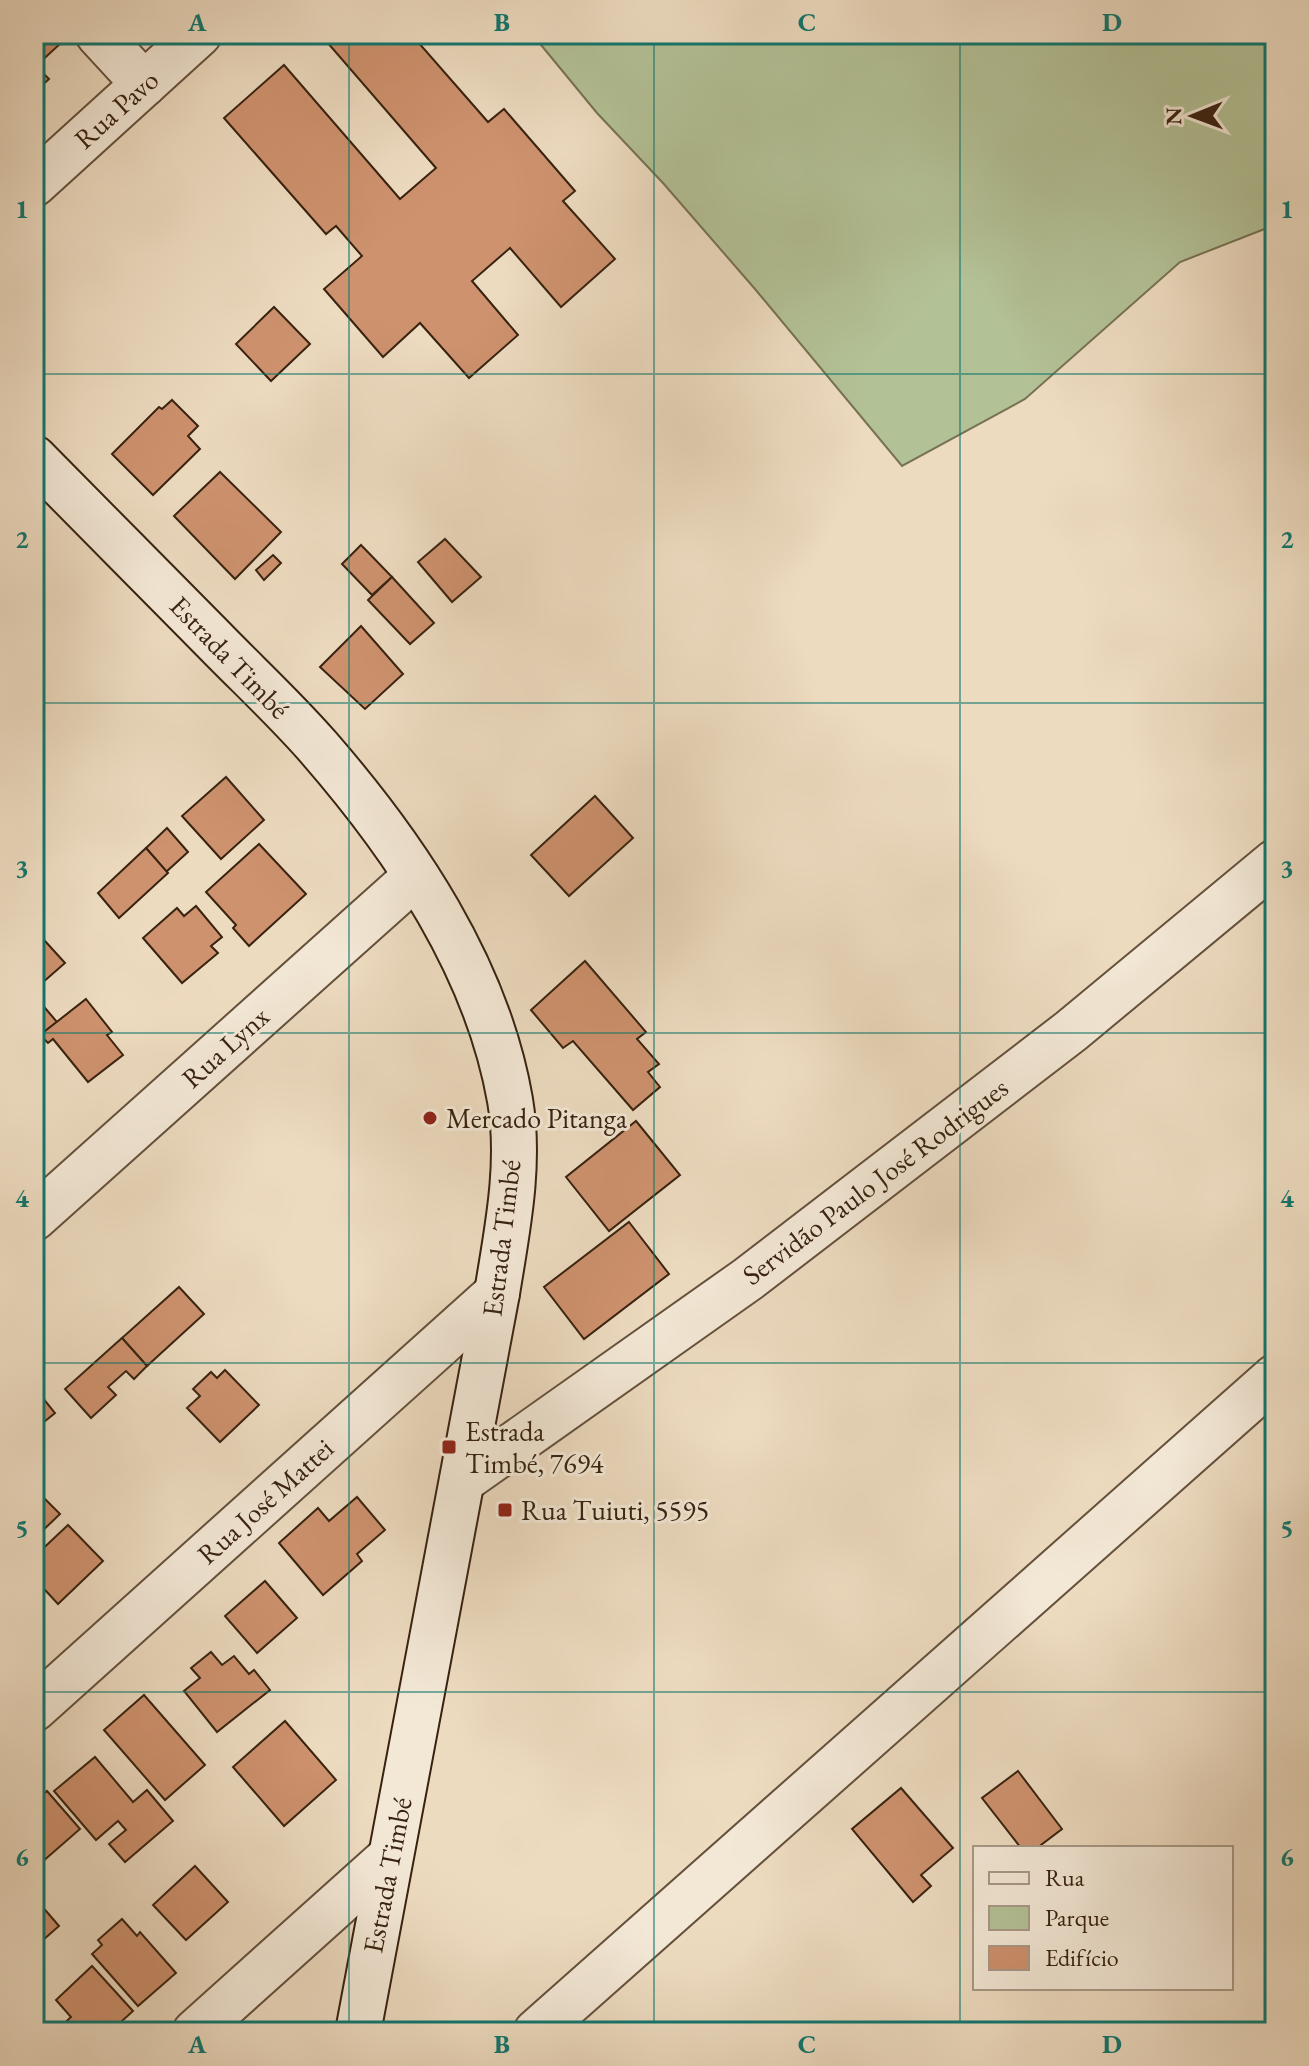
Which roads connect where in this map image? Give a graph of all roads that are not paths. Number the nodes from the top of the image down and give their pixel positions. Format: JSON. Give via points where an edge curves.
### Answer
{"nodes":[{"id":1,"x":98,"y":34,"type":"edge"},
{"id":2,"x":199,"y":34,"type":"edge"},
{"id":3,"x":144,"y":84,"type":"junction"},
{"id":4,"x":34,"y":184,"type":"edge"},
{"id":5,"x":34,"y":458,"type":"edge"},
{"id":6,"x":1275,"y":862,"type":"edge"},
{"id":7,"x":416,"y":876,"type":"junction"},
{"id":8,"x":34,"y":1218,"type":"edge"},
{"id":9,"x":497,"y":1293,"type":"junction"},
{"id":10,"x":1275,"y":1377,"type":"edge"},
{"id":11,"x":462,"y":1481,"type":"junction"},
{"id":12,"x":34,"y":1709,"type":"edge"},
{"id":13,"x":390,"y":1857,"type":"junction"},
{"id":14,"x":195,"y":2032,"type":"edge"},
{"id":15,"x":358,"y":2032,"type":"edge"},
{"id":16,"x":536,"y":2032,"type":"edge"}],
"edges":[{"from":1,"to":3,"type":"street"},
{"from":2,"to":3,"type":"street","name":"Rua Pavo"},
{"from":3,"to":4,"type":"street","name":"Rua Pavo"},
{"from":5,"to":7,"type":"street","name":"Estrada Timbé","via":[[317,746]]},
{"from":6,"to":11,"type":"street","name":"Servidão Paulo José Rodrigues","via":[[1071,1031],[748,1279]]},
{"from":7,"to":8,"type":"street","name":"Rua Lynx"},
{"from":7,"to":9,"type":"street","name":"Estrada Timbé","via":[[490,1019],[511,1104],[512,1199]]},
{"from":9,"to":11,"type":"street","name":"Estrada Timbé"},
{"from":9,"to":12,"type":"street","name":"Rua José Mattei"},
{"from":10,"to":16,"type":"street"},
{"from":11,"to":13,"type":"street","name":"Estrada Timbé"},
{"from":13,"to":14,"type":"street"},
{"from":13,"to":15,"type":"street","name":"Estrada Timbé"}]}
